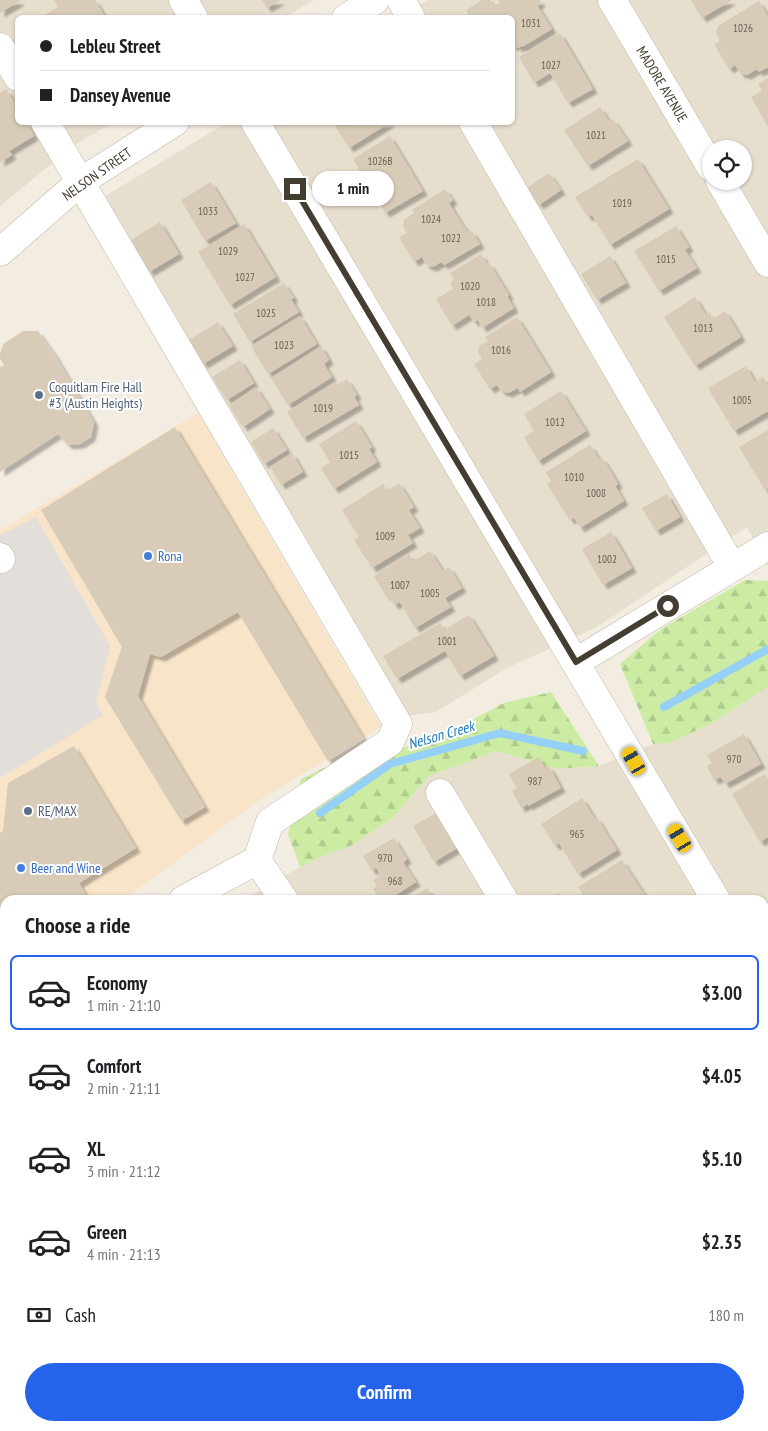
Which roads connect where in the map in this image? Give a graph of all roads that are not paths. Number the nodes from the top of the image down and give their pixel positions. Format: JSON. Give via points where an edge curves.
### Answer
{"nodes":[{"id":1,"x":183,"y":0,"type":"edge"},
{"id":2,"x":375,"y":0,"type":"edge"},
{"id":3,"x":401,"y":0,"type":"edge"},
{"id":4,"x":612,"y":0,"type":"edge"},
{"id":5,"x":192,"y":15,"type":"edge"},
{"id":6,"x":351,"y":15,"type":"edge"},
{"id":7,"x":410,"y":15,"type":"edge"},
{"id":8,"x":0,"y":47,"type":"edge"},
{"id":9,"x":15,"y":72,"type":"edge"},
{"id":10,"x":47,"y":125,"type":"edge"},
{"id":11,"x":170,"y":125,"type":"edge"},
{"id":12,"x":257,"y":125,"type":"edge"},
{"id":13,"x":475,"y":125,"type":"edge"},
{"id":14,"x":702,"y":152,"type":"edge"},
{"id":15,"x":80,"y":182,"type":"junction"},
{"id":16,"x":725,"y":190,"type":"edge"},
{"id":17,"x":0,"y":252,"type":"edge"},
{"id":18,"x":768,"y":263,"type":"edge"},
{"id":19,"x":768,"y":546,"type":"edge"},
{"id":20,"x":732,"y":567,"type":"junction"},
{"id":21,"x":576,"y":662,"type":"junction"},
{"id":22,"x":440,"y":793,"type":"dead end"},
{"id":23,"x":257,"y":860,"type":"junction"},
{"id":24,"x":192,"y":895,"type":"edge"},
{"id":25,"x":281,"y":895,"type":"edge"},
{"id":26,"x":501,"y":895,"type":"edge"},
{"id":27,"x":713,"y":895,"type":"edge"}],
"edges":[{"from":1,"to":5,"type":"street"},
{"from":2,"to":6,"type":"street"},
{"from":3,"to":7,"type":"street"},
{"from":4,"to":14,"type":"street","name":"MADORE AVENUE"},
{"from":8,"to":9,"type":"street"},
{"from":10,"to":15,"type":"street"},
{"from":11,"to":15,"type":"street","name":"NELSON STREET"},
{"from":12,"to":21,"type":"street"},
{"from":13,"to":20,"type":"street"},
{"from":15,"to":17,"type":"street","name":"NELSON STREET"},
{"from":15,"to":23,"type":"street","via":[[398,724],[390,742],[270,822]]},
{"from":16,"to":18,"type":"street"},
{"from":19,"to":20,"type":"street"},
{"from":20,"to":21,"type":"street"},
{"from":21,"to":27,"type":"street"},
{"from":22,"to":26,"type":"street"},
{"from":23,"to":24,"type":"street"},
{"from":23,"to":25,"type":"street"}]}
